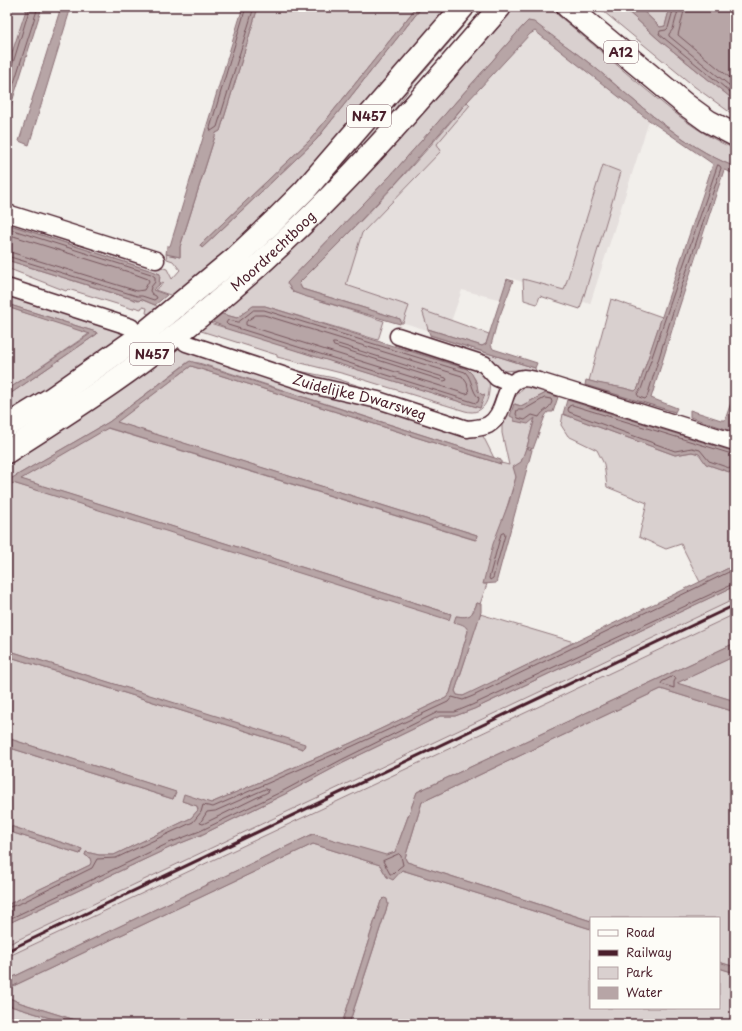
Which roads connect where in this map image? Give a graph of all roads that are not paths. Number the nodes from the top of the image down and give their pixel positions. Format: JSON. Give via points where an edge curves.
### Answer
{"nodes":[{"id":1,"x":463,"y":7,"type":"edge"},
{"id":2,"x":500,"y":7,"type":"edge"},
{"id":3,"x":568,"y":7,"type":"edge"},
{"id":4,"x":735,"y":135,"type":"edge"},
{"id":5,"x":7,"y":213,"type":"edge"},
{"id":6,"x":156,"y":260,"type":"dead end"},
{"id":7,"x":7,"y":287,"type":"edge"},
{"id":8,"x":131,"y":327,"type":"dead end"},
{"id":9,"x":398,"y":336,"type":"dead end"},
{"id":10,"x":186,"y":343,"type":"dead end"},
{"id":11,"x":511,"y":384,"type":"junction"},
{"id":12,"x":7,"y":426,"type":"edge"},
{"id":13,"x":735,"y":442,"type":"edge"},
{"id":14,"x":7,"y":452,"type":"edge"}],
"edges":[{"from":1,"to":12,"type":"main road","name":"Moordrechtboog","number":"N457","via":[[305,190],[234,259],[142,335]]},
{"from":2,"to":14,"type":"main road","name":"Moordrechtboog","number":"N457","via":[[362,164],[253,271],[156,351]]},
{"from":3,"to":4,"type":"main road","number":"A12","via":[[686,105],[708,121]]},
{"from":5,"to":6,"type":"street"},
{"from":7,"to":8,"type":"street"},
{"from":9,"to":11,"type":"street","via":[[484,364],[497,378]]},
{"from":10,"to":11,"type":"street","name":"Zuidelijke Dwarsweg","via":[[316,386],[378,400],[467,429],[480,428],[494,420],[500,412]]},
{"from":11,"to":13,"type":"street","via":[[525,378],[539,381]]}]}
